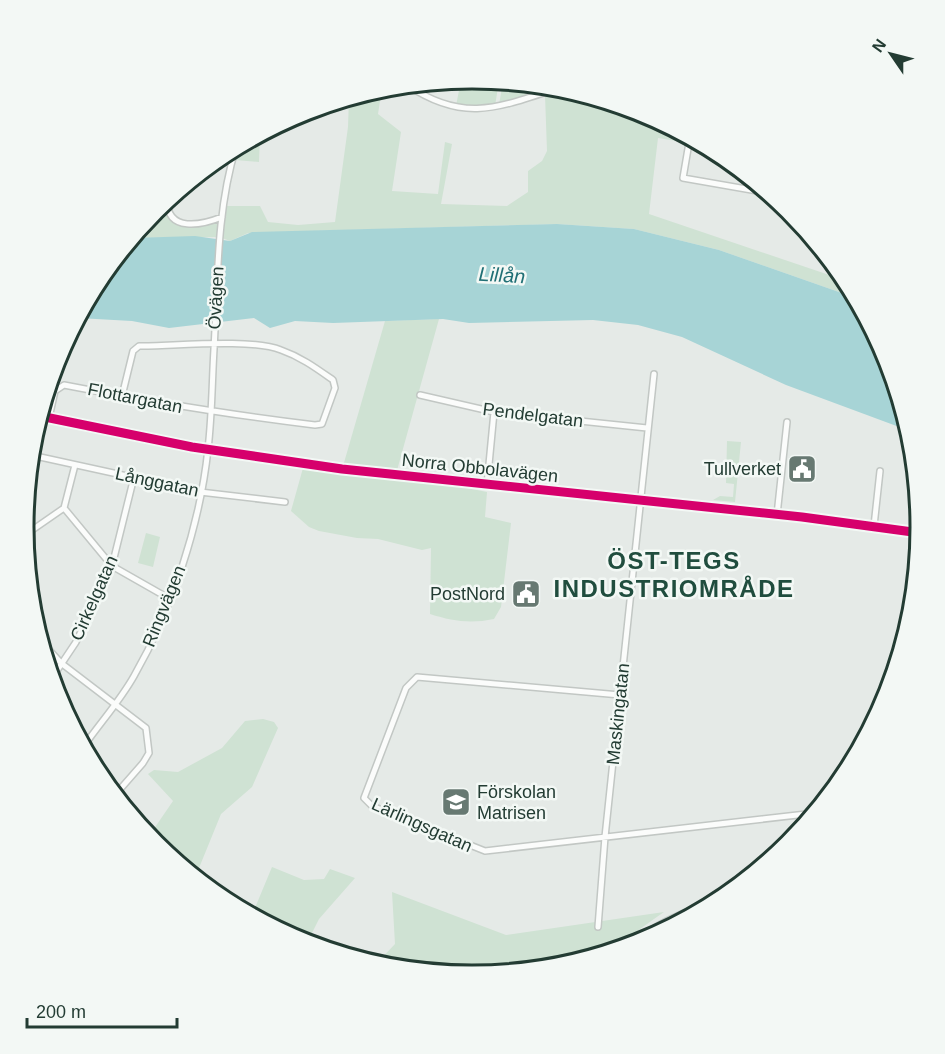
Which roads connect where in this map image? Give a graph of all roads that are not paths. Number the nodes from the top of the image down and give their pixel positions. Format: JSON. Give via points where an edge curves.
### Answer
{"nodes":[{"id":1,"x":422,"y":92,"type":"edge"},
{"id":2,"x":537,"y":94,"type":"edge"},
{"id":3,"x":688,"y":146,"type":"edge"},
{"id":4,"x":233,"y":160,"type":"edge"},
{"id":5,"x":751,"y":190,"type":"edge"},
{"id":6,"x":170,"y":211,"type":"edge"},
{"id":7,"x":222,"y":218,"type":"junction"},
{"id":8,"x":214,"y":345,"type":"junction"},
{"id":9,"x":654,"y":374,"type":"dead end"},
{"id":10,"x":57,"y":389,"type":"edge"},
{"id":11,"x":420,"y":395,"type":"dead end"},
{"id":12,"x":122,"y":396,"type":"junction"},
{"id":13,"x":53,"y":401,"type":"edge"},
{"id":14,"x":209,"y":412,"type":"junction"},
{"id":15,"x":494,"y":412,"type":"junction"},
{"id":16,"x":50,"y":418,"type":"joint"},
{"id":17,"x":787,"y":422,"type":"dead end"},
{"id":18,"x":647,"y":428,"type":"junction"},
{"id":19,"x":208,"y":450,"type":"junction"},
{"id":20,"x":40,"y":457,"type":"edge"},
{"id":21,"x":75,"y":465,"type":"junction"},
{"id":22,"x":880,"y":471,"type":"dead end"},
{"id":23,"x":134,"y":477,"type":"junction"},
{"id":24,"x":487,"y":484,"type":"junction"},
{"id":25,"x":200,"y":492,"type":"junction"},
{"id":26,"x":285,"y":502,"type":"dead end"},
{"id":27,"x":640,"y":502,"type":"junction"},
{"id":28,"x":64,"y":508,"type":"junction"},
{"id":29,"x":777,"y":515,"type":"junction"},
{"id":30,"x":874,"y":526,"type":"junction"},
{"id":31,"x":34,"y":529,"type":"edge"},
{"id":32,"x":910,"y":531,"type":"edge"},
{"id":33,"x":112,"y":566,"type":"junction"},
{"id":34,"x":170,"y":599,"type":"junction"},
{"id":35,"x":54,"y":655,"type":"edge"},
{"id":36,"x":61,"y":663,"type":"junction"},
{"id":37,"x":58,"y":668,"type":"edge"},
{"id":38,"x":620,"y":695,"type":"junction"},
{"id":39,"x":115,"y":703,"type":"junction"},
{"id":40,"x":89,"y":739,"type":"edge"},
{"id":41,"x":121,"y":788,"type":"edge"},
{"id":42,"x":803,"y":814,"type":"edge"},
{"id":43,"x":605,"y":837,"type":"junction"},
{"id":44,"x":598,"y":927,"type":"dead end"}],
"edges":[{"from":1,"to":2,"type":"street","via":[[449,106],[484,110]]},
{"from":3,"to":5,"type":"street","via":[[683,178]]},
{"from":4,"to":7,"type":"street","name":"Övägen"},
{"from":6,"to":7,"type":"street","via":[[181,224],[199,225]]},
{"from":7,"to":8,"type":"street","name":"Övägen"},
{"from":8,"to":12,"type":"street","via":[[135,347]]},
{"from":8,"to":14,"type":"street","name":"Övägen"},
{"from":8,"to":14,"type":"street","name":"Flottargatan","via":[[279,349],[306,361],[333,380],[335,388],[322,424]]},
{"from":9,"to":18,"type":"street","name":"Maskingatan"},
{"from":10,"to":12,"type":"street","name":"Flottargatan","via":[[61,385]]},
{"from":11,"to":15,"type":"street","name":"Pendelgatan"},
{"from":12,"to":14,"type":"street","name":"Flottargatan"},
{"from":13,"to":16,"type":"street","name":"Flottargatan"},
{"from":14,"to":19,"type":"street","name":"Övägen"},
{"from":15,"to":18,"type":"street","name":"Pendelgatan"},
{"from":15,"to":24,"type":"street"},
{"from":16,"to":19,"type":"street","name":"Norra Obbolavägen"},
{"from":17,"to":29,"type":"street"},
{"from":18,"to":27,"type":"street","name":"Maskingatan"},
{"from":19,"to":24,"type":"street","name":"Norra Obbolavägen"},
{"from":19,"to":25,"type":"street","name":"Ringvägen"},
{"from":20,"to":21,"type":"street","name":"Långgatan"},
{"from":21,"to":23,"type":"street","name":"Långgatan"},
{"from":21,"to":28,"type":"street"},
{"from":22,"to":30,"type":"street"},
{"from":23,"to":25,"type":"street","name":"Långgatan"},
{"from":23,"to":33,"type":"street","name":"Cirkelgatan"},
{"from":24,"to":27,"type":"street","name":"Norra Obbolavägen"},
{"from":25,"to":26,"type":"street","name":"Långgatan"},
{"from":25,"to":34,"type":"street","name":"Ringvägen"},
{"from":27,"to":29,"type":"street","name":"Norra Obbolavägen"},
{"from":27,"to":38,"type":"street","name":"Maskingatan"},
{"from":28,"to":31,"type":"street"},
{"from":28,"to":33,"type":"street"},
{"from":29,"to":30,"type":"street","name":"Norra Obbolavägen"},
{"from":30,"to":32,"type":"street","name":"Norra Obbolavägen"},
{"from":33,"to":34,"type":"street"},
{"from":33,"to":36,"type":"street","name":"Cirkelgatan","via":[[89,617]]},
{"from":34,"to":39,"type":"street","name":"Ringvägen","via":[[133,678]]},
{"from":35,"to":36,"type":"street"},
{"from":36,"to":37,"type":"street","name":"Cirkelgatan"},
{"from":36,"to":39,"type":"street"},
{"from":38,"to":43,"type":"street","name":"Maskingatan"},
{"from":38,"to":43,"type":"street","name":"Lärlingsgatan","via":[[417,677],[406,688],[364,798],[372,806],[485,851]]},
{"from":39,"to":40,"type":"street","name":"Ringvägen"},
{"from":39,"to":41,"type":"street","via":[[146,728],[149,741],[143,763]]},
{"from":42,"to":43,"type":"street","name":"Lärlingsgatan"},
{"from":43,"to":44,"type":"street","name":"Maskingatan"}]}
